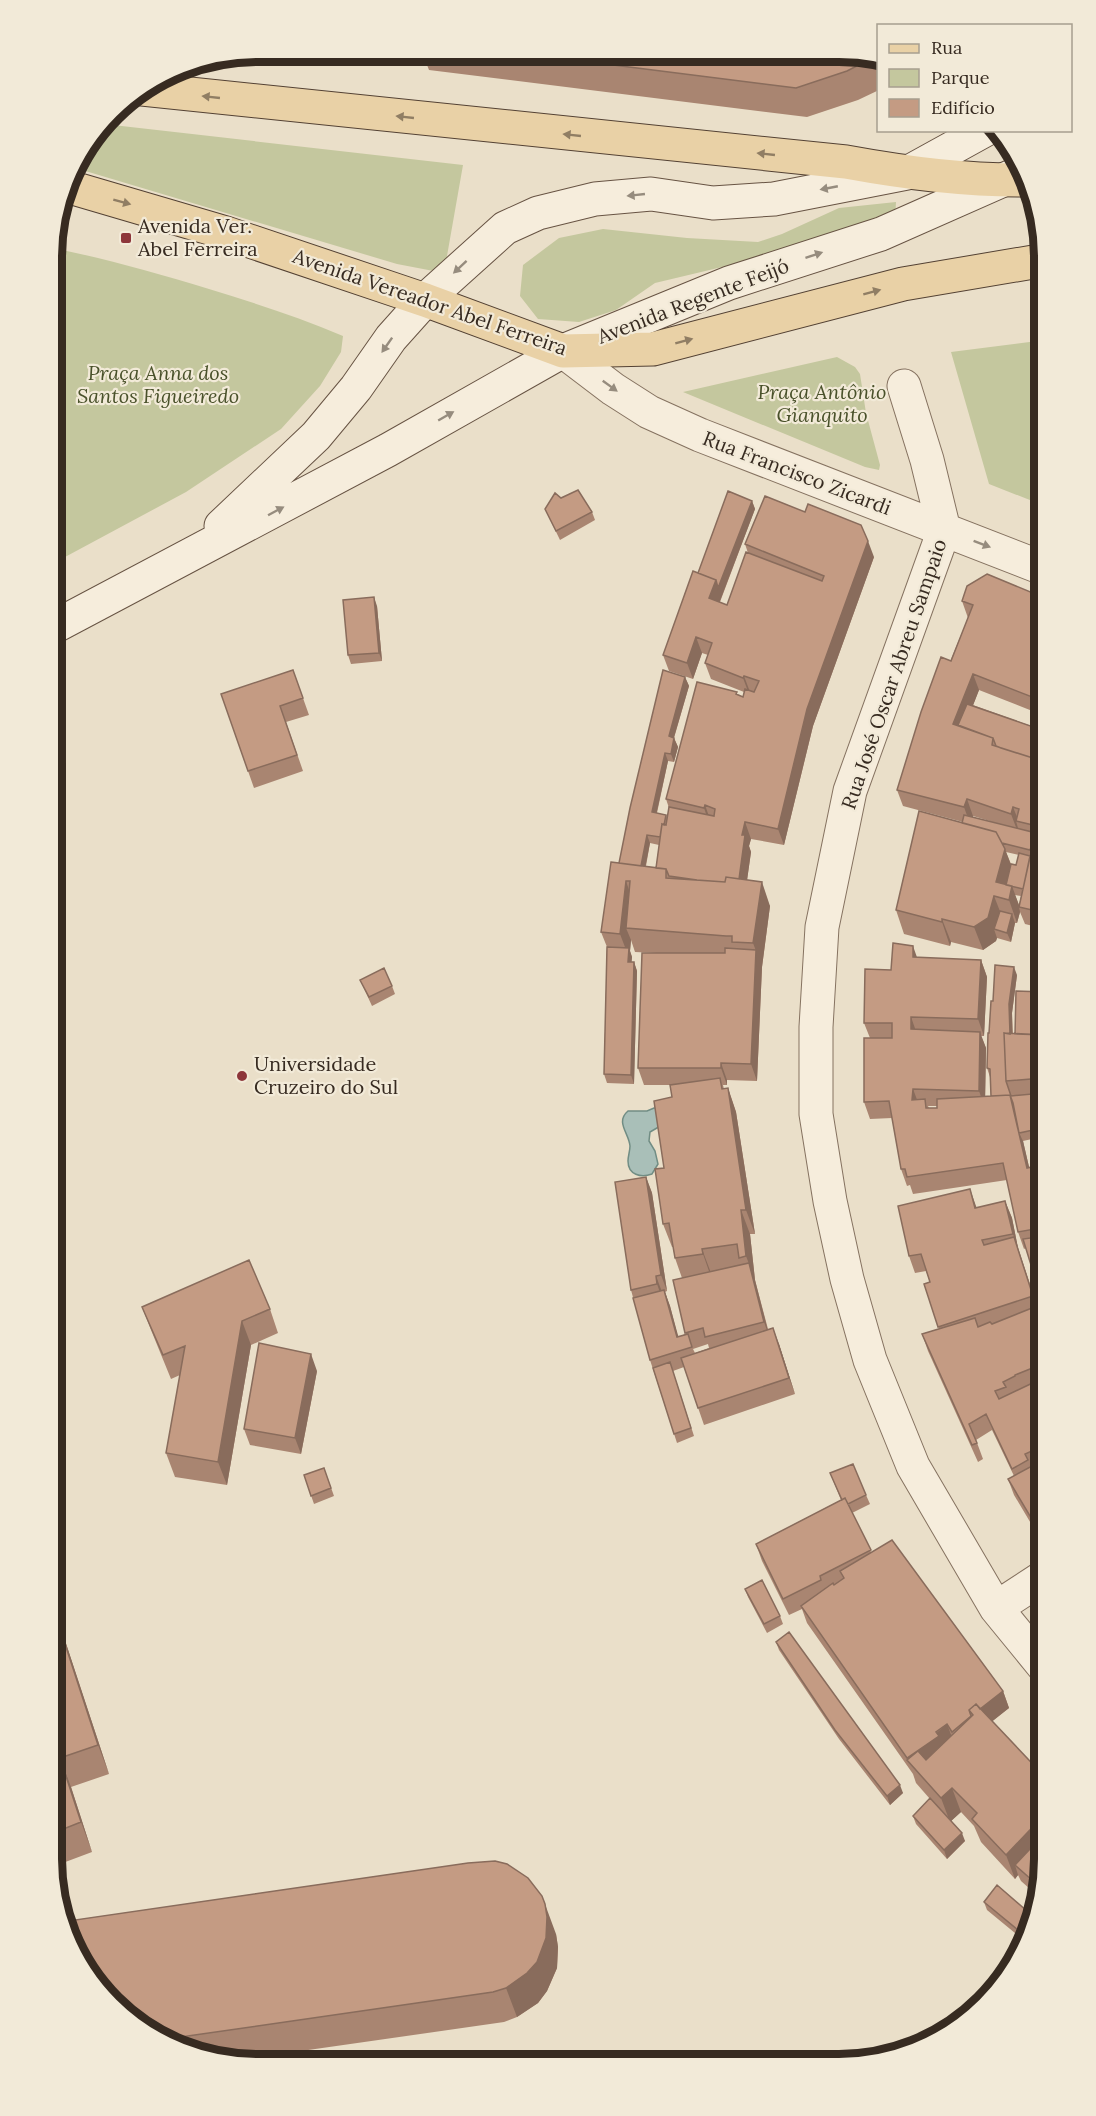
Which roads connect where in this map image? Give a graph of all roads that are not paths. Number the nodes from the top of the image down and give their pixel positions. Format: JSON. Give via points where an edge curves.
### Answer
{"nodes":[{"id":1,"x":155,"y":90,"type":"edge"},
{"id":2,"x":981,"y":132,"type":"edge"},
{"id":3,"x":907,"y":173,"type":"junction"},
{"id":4,"x":1017,"y":177,"type":"edge"},
{"id":5,"x":74,"y":188,"type":"edge"},
{"id":6,"x":1034,"y":262,"type":"edge"},
{"id":7,"x":425,"y":300,"type":"junction"},
{"id":8,"x":563,"y":351,"type":"junction"},
{"id":9,"x":904,"y":386,"type":"dead end"},
{"id":10,"x":944,"y":530,"type":"junction"},
{"id":11,"x":187,"y":558,"type":"junction"},
{"id":12,"x":1034,"y":565,"type":"edge"},
{"id":13,"x":62,"y":623,"type":"edge"},
{"id":14,"x":1034,"y":1583,"type":"edge"},
{"id":15,"x":996,"y":1608,"type":"junction"},
{"id":16,"x":1034,"y":1655,"type":"edge"}],
"edges":[{"from":3,"to":1,"type":"main road","one_way":true,"via":[[846,162]]},
{"from":2,"to":3,"type":"main road","name":"Avenida Regente Feijó"},
{"from":3,"to":4,"type":"main road"},
{"from":3,"to":7,"type":"main road","name":"Avenida Regente Feijó","one_way":true,"via":[[774,199],[713,203],[651,194],[595,199],[538,213],[505,228]]},
{"from":8,"to":4,"type":"main road","name":"Avenida Regente Feijó","one_way":true,"via":[[729,283],[880,234]]},
{"from":5,"to":7,"type":"main road","name":"Avenida Vereador Abel Ferreira","one_way":true,"via":[[226,233]]},
{"from":8,"to":6,"type":"main road","name":"Avenida Vereador Abel Ferreira","one_way":true,"via":[[653,349],[903,284]]},
{"from":7,"to":8,"type":"main road","name":"Avenida Vereador Abel Ferreira"},
{"from":7,"to":11,"type":"main road","name":"Avenida Regente Feijó","one_way":true,"via":[[316,436]]},
{"from":8,"to":10,"type":"main road","name":"Rua Francisco Zicardi","one_way":true,"via":[[649,412]]},
{"from":11,"to":8,"type":"main road","name":"Avenida Regente Feijó","one_way":true},
{"from":9,"to":10,"type":"main road","name":"Rua José Oscar Abreu Sampaio"},
{"from":10,"to":12,"type":"main road","name":"Rua Francisco Zicardi","one_way":true},
{"from":10,"to":15,"type":"main road","name":"Rua José Oscar Abreu Sampaio","via":[[850,791],[822,927],[816,1114],[847,1279],[870,1360],[913,1466]]},
{"from":11,"to":13,"type":"main road","name":"Avenida Regente Feijó"},
{"from":14,"to":15,"type":"main road"},
{"from":15,"to":16,"type":"main road","name":"Rua José Oscar Abreu Sampaio"}]}
